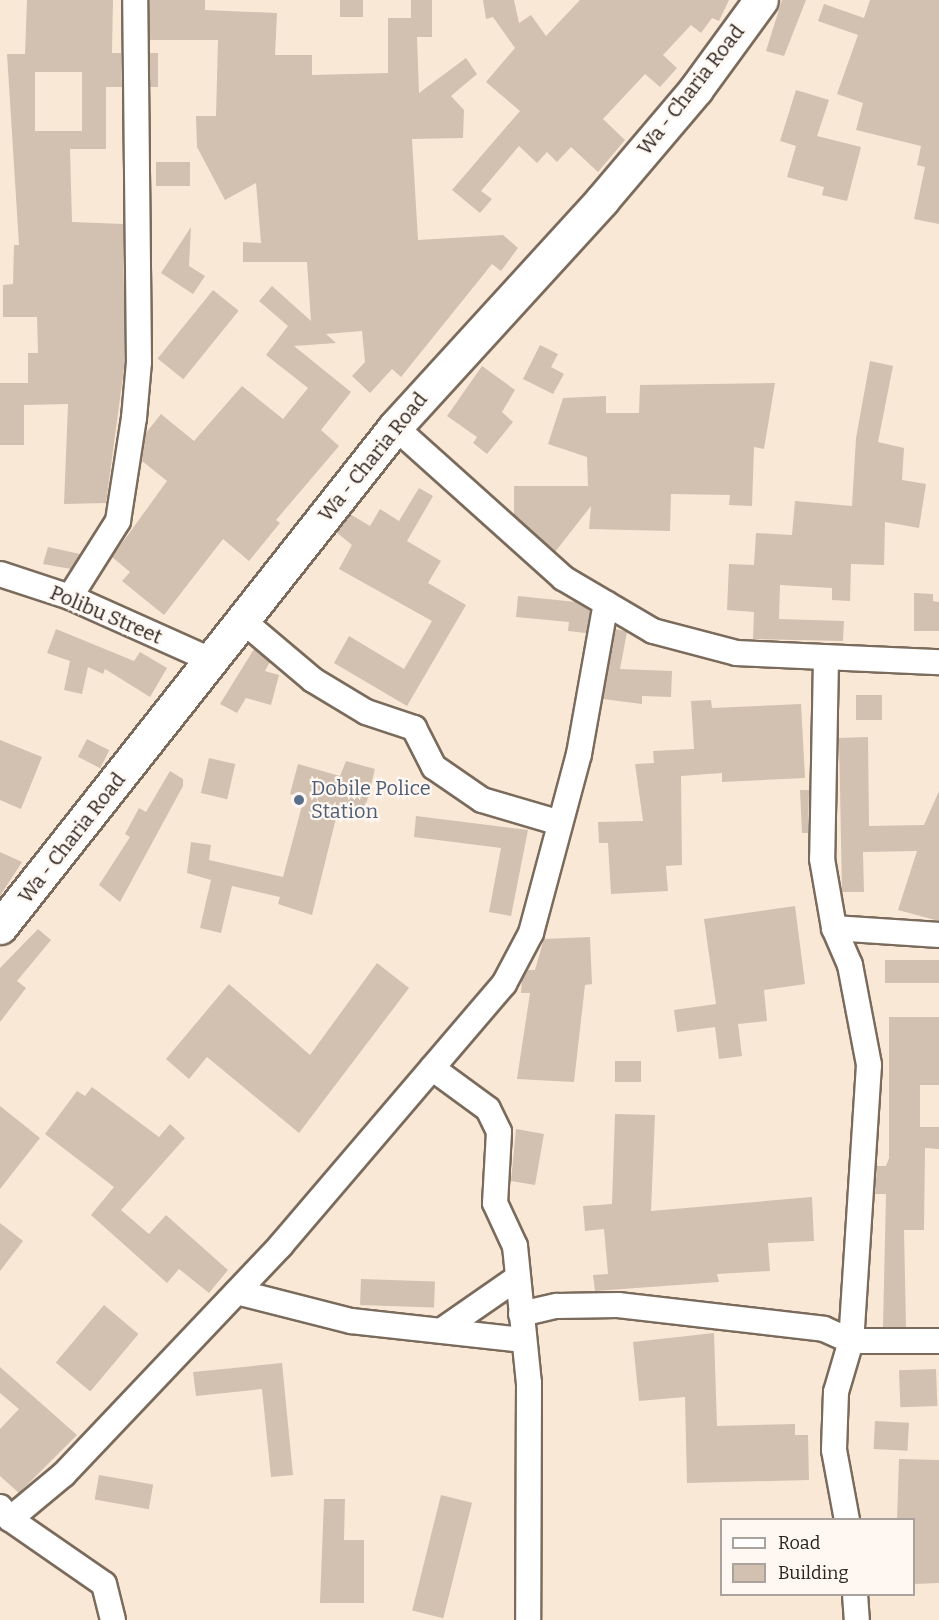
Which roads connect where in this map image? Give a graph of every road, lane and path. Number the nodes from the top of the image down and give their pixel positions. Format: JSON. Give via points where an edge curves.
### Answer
{"nodes":[{"id":1,"x":135,"y":0,"type":"edge"},
{"id":2,"x":761,"y":0,"type":"edge"},
{"id":3,"x":394,"y":428,"type":"junction"},
{"id":4,"x":0,"y":574,"type":"edge"},
{"id":5,"x":70,"y":597,"type":"junction"},
{"id":6,"x":606,"y":603,"type":"junction"},
{"id":7,"x":242,"y":620,"type":"junction"},
{"id":8,"x":826,"y":659,"type":"junction"},
{"id":9,"x":211,"y":660,"type":"junction"},
{"id":10,"x":939,"y":662,"type":"edge"},
{"id":11,"x":560,"y":823,"type":"junction"},
{"id":12,"x":0,"y":927,"type":"edge"},
{"id":13,"x":834,"y":928,"type":"junction"},
{"id":14,"x":939,"y":935,"type":"edge"},
{"id":15,"x":432,"y":1068,"type":"junction"},
{"id":16,"x":517,"y":1278,"type":"junction"},
{"id":17,"x":237,"y":1292,"type":"junction"},
{"id":18,"x":521,"y":1314,"type":"junction"},
{"id":19,"x":445,"y":1328,"type":"junction"},
{"id":20,"x":524,"y":1340,"type":"junction"},
{"id":21,"x":851,"y":1341,"type":"junction"},
{"id":22,"x":939,"y":1341,"type":"edge"},
{"id":23,"x":5,"y":1513,"type":"edge"},
{"id":24,"x":847,"y":1518,"type":"edge"},
{"id":25,"x":855,"y":1596,"type":"edge"},
{"id":26,"x":113,"y":1620,"type":"edge"},
{"id":27,"x":528,"y":1620,"type":"edge"},
{"id":28,"x":857,"y":1620,"type":"edge"}],
"edges":[{"from":1,"to":5,"type":"street","via":[[139,362],[134,418],[118,521]]},
{"from":2,"to":3,"type":"street","name":"Wa - Charia Road","via":[[696,89],[624,174]]},
{"from":3,"to":6,"type":"street","via":[[563,578]]},
{"from":3,"to":7,"type":"street","name":"Wa - Charia Road"},
{"from":4,"to":5,"type":"street","name":"Polibu Street"},
{"from":5,"to":9,"type":"street","name":"Polibu Street"},
{"from":6,"to":8,"type":"street","via":[[653,631],[737,653]]},
{"from":6,"to":11,"type":"street","via":[[579,754]]},
{"from":7,"to":9,"type":"street","name":"Wa - Charia Road"},
{"from":7,"to":11,"type":"street","via":[[313,680],[366,712],[414,728],[434,767],[482,800]]},
{"from":8,"to":10,"type":"street"},
{"from":8,"to":13,"type":"street","via":[[822,859]]},
{"from":9,"to":12,"type":"street","name":"Wa - Charia Road"},
{"from":11,"to":15,"type":"street","via":[[531,933],[504,984]]},
{"from":13,"to":14,"type":"street"},
{"from":13,"to":21,"type":"street","via":[[850,965],[869,1065]]},
{"from":15,"to":16,"type":"street","via":[[488,1109],[499,1132],[495,1203],[514,1246]]},
{"from":15,"to":17,"type":"street"},
{"from":16,"to":18,"type":"street"},
{"from":16,"to":19,"type":"street"},
{"from":17,"to":19,"type":"street","via":[[351,1321]]},
{"from":17,"to":23,"type":"street","via":[[64,1474]]},
{"from":18,"to":20,"type":"street"},
{"from":18,"to":21,"type":"street","via":[[557,1306],[618,1305],[824,1329]]},
{"from":19,"to":20,"type":"street"},
{"from":20,"to":27,"type":"street"},
{"from":21,"to":22,"type":"street"},
{"from":21,"to":24,"type":"street","via":[[836,1392],[834,1450]]},
{"from":23,"to":26,"type":"street","via":[[104,1584]]},
{"from":25,"to":28,"type":"street"}]}
